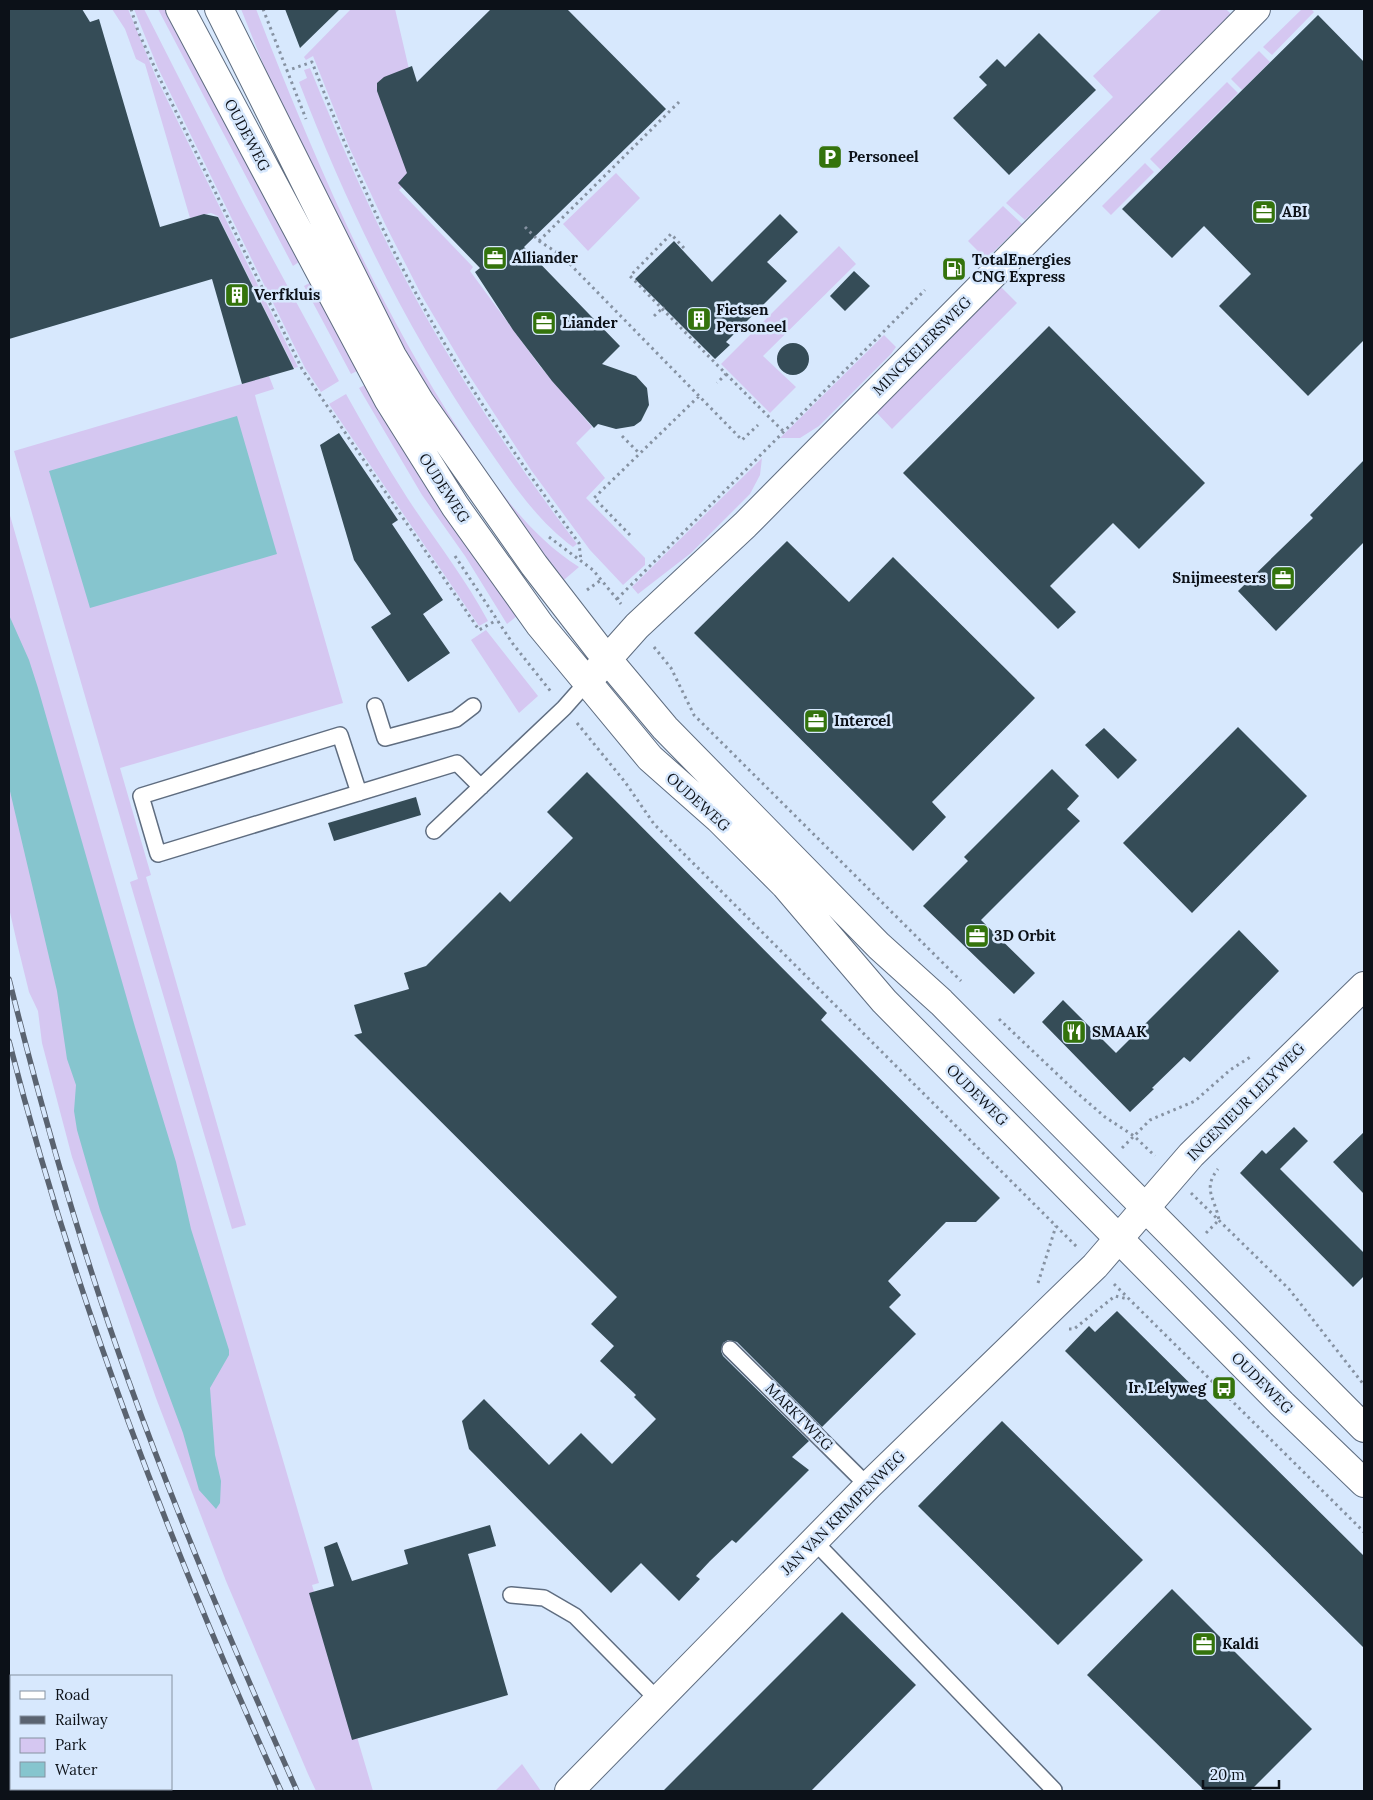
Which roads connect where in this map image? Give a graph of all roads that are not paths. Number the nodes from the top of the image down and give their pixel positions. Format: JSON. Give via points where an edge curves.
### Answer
{"nodes":[{"id":1,"x":219,"y":9,"type":"edge"},
{"id":2,"x":1256,"y":9,"type":"edge"},
{"id":3,"x":182,"y":10,"type":"edge"},
{"id":4,"x":607,"y":660,"type":"junction"},
{"id":5,"x":587,"y":682,"type":"junction"},
{"id":6,"x":375,"y":706,"type":"dead end"},
{"id":7,"x":473,"y":706,"type":"dead end"},
{"id":8,"x":481,"y":787,"type":"junction"},
{"id":9,"x":359,"y":793,"type":"junction"},
{"id":10,"x":434,"y":831,"type":"dead end"},
{"id":11,"x":1364,"y":986,"type":"edge"},
{"id":12,"x":1145,"y":1207,"type":"junction"},
{"id":13,"x":1119,"y":1238,"type":"junction"},
{"id":14,"x":730,"y":1349,"type":"dead end"},
{"id":15,"x":1364,"y":1428,"type":"edge"},
{"id":16,"x":1364,"y":1483,"type":"edge"},
{"id":17,"x":868,"y":1486,"type":"junction"},
{"id":18,"x":814,"y":1541,"type":"junction"},
{"id":19,"x":512,"y":1595,"type":"dead end"},
{"id":20,"x":658,"y":1700,"type":"junction"},
{"id":21,"x":569,"y":1791,"type":"edge"},
{"id":22,"x":1053,"y":1791,"type":"edge"}],
"edges":[{"from":1,"to":4,"type":"main road","name":"OUDEWEG","via":[[406,380],[534,565]]},
{"from":2,"to":4,"type":"main road","name":"MINCKELERSWEG","via":[[745,525],[637,626]]},
{"from":3,"to":5,"type":"main road","name":"OUDEWEG","via":[[393,406],[455,506],[540,625]]},
{"from":4,"to":5,"type":"main road","name":"MINCKELERSWEG"},
{"from":4,"to":12,"type":"main road","name":"OUDEWEG","via":[[665,728],[789,856],[879,946],[941,1002]]},
{"from":5,"to":8,"type":"lane"},
{"from":5,"to":13,"type":"main road","name":"OUDEWEG","via":[[650,758],[719,819],[785,885],[884,1002]]},
{"from":6,"to":7,"type":"lane","via":[[385,738],[456,719]]},
{"from":8,"to":9,"type":"lane","via":[[457,763]]},
{"from":8,"to":10,"type":"lane"},
{"from":9,"to":9,"type":"lane","via":[[158,854],[141,796],[340,735]]},
{"from":11,"to":12,"type":"main road","name":"INGENIEUR LELYWEG","via":[[1247,1098]]},
{"from":12,"to":13,"type":"main road","name":"INGENIEUR LELYWEG"},
{"from":12,"to":15,"type":"main road","name":"OUDEWEG"},
{"from":13,"to":16,"type":"main road","name":"OUDEWEG"},
{"from":13,"to":17,"type":"main road","name":"JAN VAN KRIMPENWEG","via":[[1095,1266]]},
{"from":14,"to":17,"type":"lane","name":"MARKTWEG"},
{"from":17,"to":18,"type":"main road","name":"JAN VAN KRIMPENWEG"},
{"from":18,"to":20,"type":"main road","name":"JAN VAN KRIMPENWEG"},
{"from":18,"to":22,"type":"lane"},
{"from":19,"to":20,"type":"lane","via":[[544,1598],[575,1616]]},
{"from":20,"to":21,"type":"main road","name":"JAN VAN KRIMPENWEG"}]}
